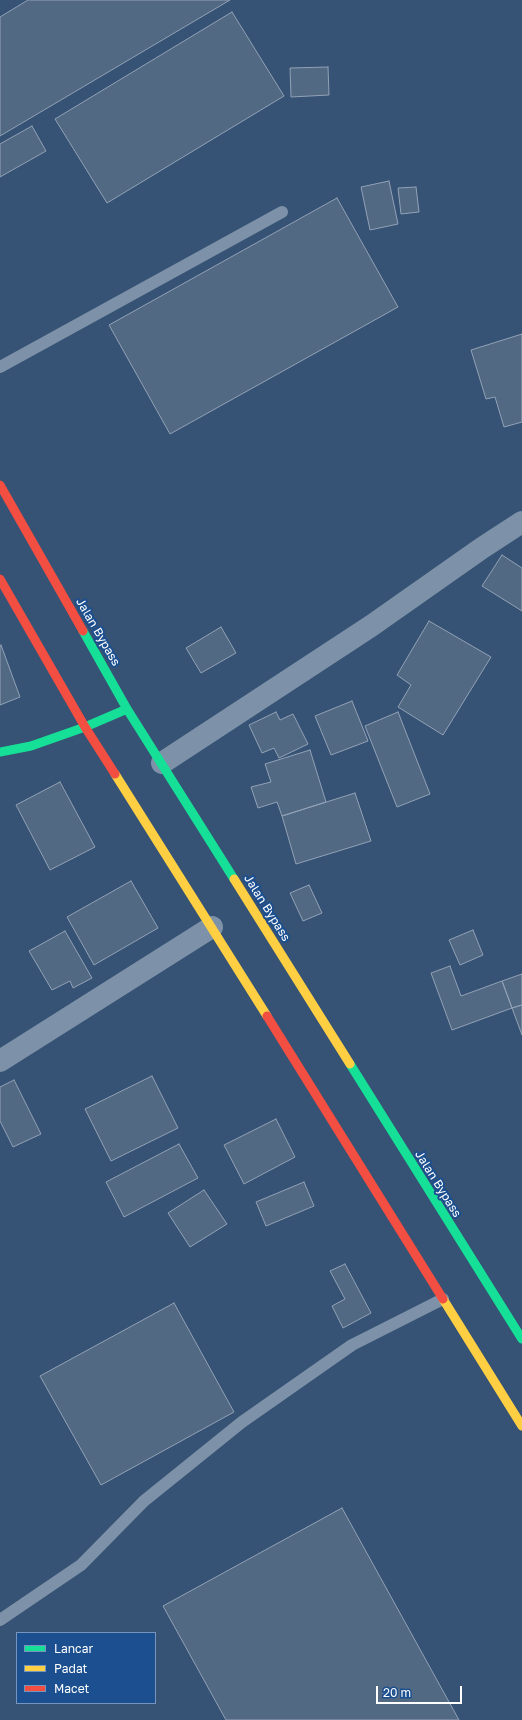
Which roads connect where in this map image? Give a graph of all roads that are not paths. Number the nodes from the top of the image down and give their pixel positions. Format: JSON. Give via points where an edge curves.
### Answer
{"nodes":[{"id":1,"x":282,"y":212,"type":"dead end"},
{"id":2,"x":0,"y":367,"type":"edge"},
{"id":3,"x":0,"y":485,"type":"edge"},
{"id":4,"x":522,"y":522,"type":"edge"},
{"id":5,"x":0,"y":579,"type":"edge"},
{"id":6,"x":127,"y":709,"type":"junction"},
{"id":7,"x":85,"y":727,"type":"junction"},
{"id":8,"x":0,"y":752,"type":"edge"},
{"id":9,"x":162,"y":763,"type":"junction"},
{"id":10,"x":212,"y":927,"type":"junction"},
{"id":11,"x":0,"y":1062,"type":"edge"},
{"id":12,"x":443,"y":1299,"type":"junction"},
{"id":13,"x":522,"y":1339,"type":"edge"},
{"id":14,"x":522,"y":1426,"type":"edge"},
{"id":15,"x":0,"y":1620,"type":"edge"}],
"edges":[{"from":1,"to":2,"type":"lane"},
{"from":3,"to":6,"type":"main road","name":"Jalan Bypass"},
{"from":4,"to":9,"type":"street","via":[[371,626]]},
{"from":5,"to":7,"type":"main road"},
{"from":6,"to":7,"type":"main road"},
{"from":6,"to":9,"type":"main road","name":"Jalan Bypass"},
{"from":7,"to":8,"type":"main road","via":[[31,746]]},
{"from":7,"to":10,"type":"main road"},
{"from":9,"to":13,"type":"main road","name":"Jalan Bypass"},
{"from":10,"to":11,"type":"street"},
{"from":10,"to":12,"type":"main road"},
{"from":12,"to":14,"type":"main road"},
{"from":12,"to":15,"type":"lane","via":[[352,1345],[242,1422],[144,1501],[82,1565]]}]}
